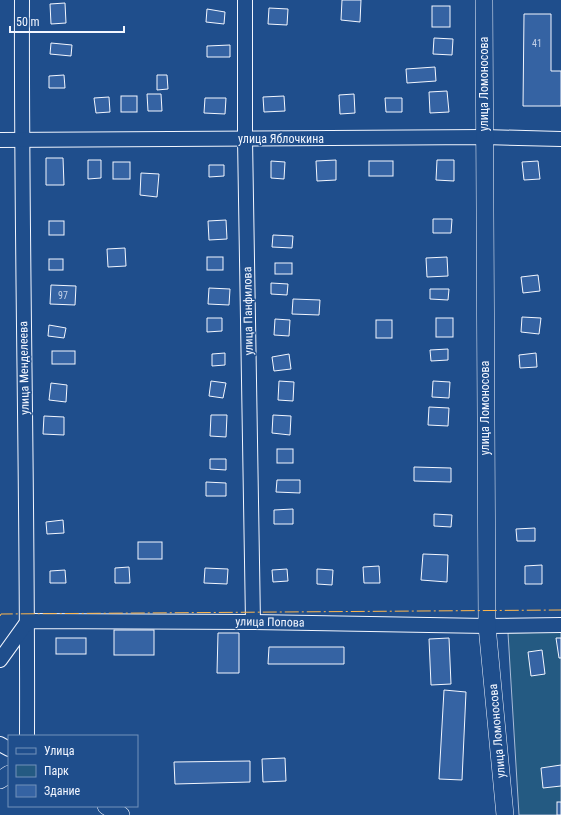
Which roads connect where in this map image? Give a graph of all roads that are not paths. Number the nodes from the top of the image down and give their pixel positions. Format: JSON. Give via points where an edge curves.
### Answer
{"nodes":[{"id":1,"x":22,"y":0,"type":"edge"},
{"id":2,"x":245,"y":0,"type":"edge"},
{"id":3,"x":484,"y":0,"type":"edge"},
{"id":4,"x":484,"y":137,"type":"junction"},
{"id":5,"x":245,"y":139,"type":"junction"},
{"id":6,"x":0,"y":140,"type":"edge"},
{"id":7,"x":22,"y":140,"type":"junction"},
{"id":8,"x":561,"y":140,"type":"edge"},
{"id":9,"x":28,"y":620,"type":"junction"},
{"id":10,"x":253,"y":622,"type":"junction"},
{"id":11,"x":561,"y":625,"type":"edge"},
{"id":12,"x":487,"y":626,"type":"junction"},
{"id":13,"x":0,"y":660,"type":"edge"},
{"id":14,"x":27,"y":735,"type":"edge"},
{"id":15,"x":108,"y":807,"type":"edge"},
{"id":16,"x":121,"y":815,"type":"edge"},
{"id":17,"x":505,"y":815,"type":"edge"}],
"edges":[{"from":1,"to":7,"type":"street","name":"улица Менделеева"},
{"from":2,"to":5,"type":"street","name":"улица Панфилова"},
{"from":3,"to":4,"type":"street","name":"улица Ломоносова"},
{"from":4,"to":5,"type":"street","name":"улица Яблочкина"},
{"from":4,"to":8,"type":"street","name":"улица Яблочкина"},
{"from":4,"to":12,"type":"street","name":"улица Ломоносова"},
{"from":5,"to":7,"type":"street","name":"улица Яблочкина"},
{"from":5,"to":10,"type":"street","name":"улица Панфилова"},
{"from":6,"to":7,"type":"street","name":"улица Яблочкина"},
{"from":7,"to":9,"type":"street","name":"улица Менделеева"},
{"from":9,"to":10,"type":"street","name":"улица Попова"},
{"from":9,"to":13,"type":"street"},
{"from":9,"to":14,"type":"street","name":"улица Менделеева"},
{"from":10,"to":12,"type":"street","name":"улица Попова"},
{"from":11,"to":12,"type":"street","name":"улица Попова"},
{"from":12,"to":17,"type":"street","name":"улица Ломоносова"},
{"from":15,"to":16,"type":"street"}]}
